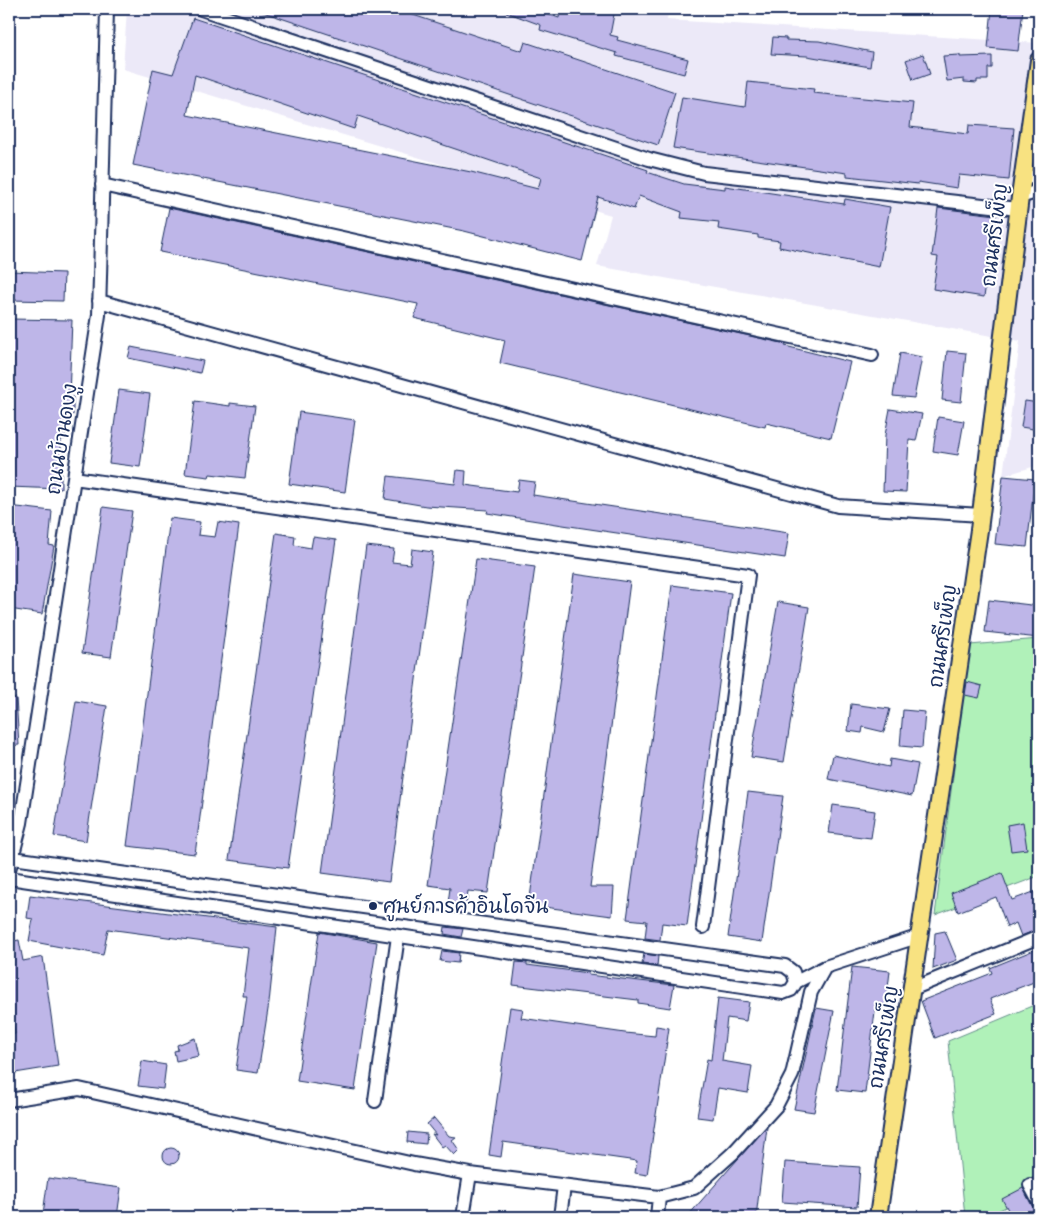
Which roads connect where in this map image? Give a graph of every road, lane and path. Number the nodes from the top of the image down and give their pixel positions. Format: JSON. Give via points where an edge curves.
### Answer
{"nodes":[{"id":1,"x":107,"y":9,"type":"edge"},
{"id":2,"x":201,"y":9,"type":"edge"},
{"id":3,"x":1039,"y":60,"type":"edge"},
{"id":4,"x":1039,"y":175,"type":"edge"},
{"id":5,"x":1023,"y":179,"type":"junction"},
{"id":6,"x":102,"y":185,"type":"junction"},
{"id":7,"x":1039,"y":191,"type":"edge"},
{"id":8,"x":1019,"y":203,"type":"junction"},
{"id":9,"x":99,"y":301,"type":"junction"},
{"id":10,"x":872,"y":355,"type":"dead end"},
{"id":11,"x":74,"y":478,"type":"junction"},
{"id":12,"x":981,"y":515,"type":"junction"},
{"id":13,"x":11,"y":864,"type":"edge"},
{"id":14,"x":9,"y":878,"type":"edge"},
{"id":15,"x":703,"y":927,"type":"dead end"},
{"id":16,"x":398,"y":936,"type":"junction"},
{"id":17,"x":920,"y":936,"type":"junction"},
{"id":18,"x":1039,"y":937,"type":"edge"},
{"id":19,"x":825,"y":967,"type":"junction"},
{"id":20,"x":796,"y":982,"type":"junction"},
{"id":21,"x":912,"y":990,"type":"junction"},
{"id":22,"x":9,"y":1100,"type":"edge"},
{"id":23,"x":375,"y":1101,"type":"dead end"},
{"id":24,"x":470,"y":1174,"type":"junction"},
{"id":25,"x":564,"y":1186,"type":"junction"},
{"id":26,"x":1030,"y":1186,"type":"dead end"},
{"id":27,"x":659,"y":1198,"type":"junction"},
{"id":28,"x":1039,"y":1202,"type":"edge"},
{"id":29,"x":462,"y":1217,"type":"edge"},
{"id":30,"x":560,"y":1217,"type":"edge"},
{"id":31,"x":657,"y":1217,"type":"edge"},
{"id":32,"x":878,"y":1217,"type":"edge"}],
"edges":[{"from":1,"to":6,"type":"street","name":"ถนนบ้านดงงู"},
{"from":2,"to":8,"type":"street","via":[[649,160],[704,173]]},
{"from":3,"to":5,"type":"main road","name":"ถนนศรีเพ็ญ"},
{"from":4,"to":5,"type":"street"},
{"from":5,"to":8,"type":"main road","name":"ถนนศรีเพ็ญ"},
{"from":6,"to":9,"type":"street","name":"ถนนบ้านดงงู"},
{"from":6,"to":10,"type":"street"},
{"from":7,"to":8,"type":"street"},
{"from":8,"to":12,"type":"main road","name":"ถนนศรีเพ็ญ"},
{"from":9,"to":11,"type":"street","name":"ถนนบ้านดงงู"},
{"from":9,"to":12,"type":"street","via":[[838,506]]},
{"from":11,"to":13,"type":"street","name":"ถนนบ้านดงงู","via":[[21,822]]},
{"from":11,"to":15,"type":"street","via":[[748,575]]},
{"from":12,"to":17,"type":"main road","name":"ถนนศรีเพ็ญ"},
{"from":13,"to":20,"type":"street","via":[[785,966]]},
{"from":14,"to":16,"type":"street"},
{"from":16,"to":20,"type":"street","via":[[783,993]]},
{"from":16,"to":23,"type":"street"},
{"from":17,"to":19,"type":"street"},
{"from":17,"to":21,"type":"main road","name":"ถนนศรีเพ็ญ"},
{"from":18,"to":21,"type":"street"},
{"from":19,"to":20,"type":"street"},
{"from":19,"to":27,"type":"street","via":[[811,992],[792,1075],[776,1106],[733,1153],[694,1188]]},
{"from":21,"to":32,"type":"main road","name":"ถนนศรีเพ็ญ"},
{"from":22,"to":24,"type":"street","via":[[80,1089]]},
{"from":24,"to":25,"type":"street"},
{"from":24,"to":29,"type":"street"},
{"from":25,"to":27,"type":"street"},
{"from":25,"to":30,"type":"street"},
{"from":26,"to":28,"type":"street"},
{"from":27,"to":31,"type":"street"}]}
